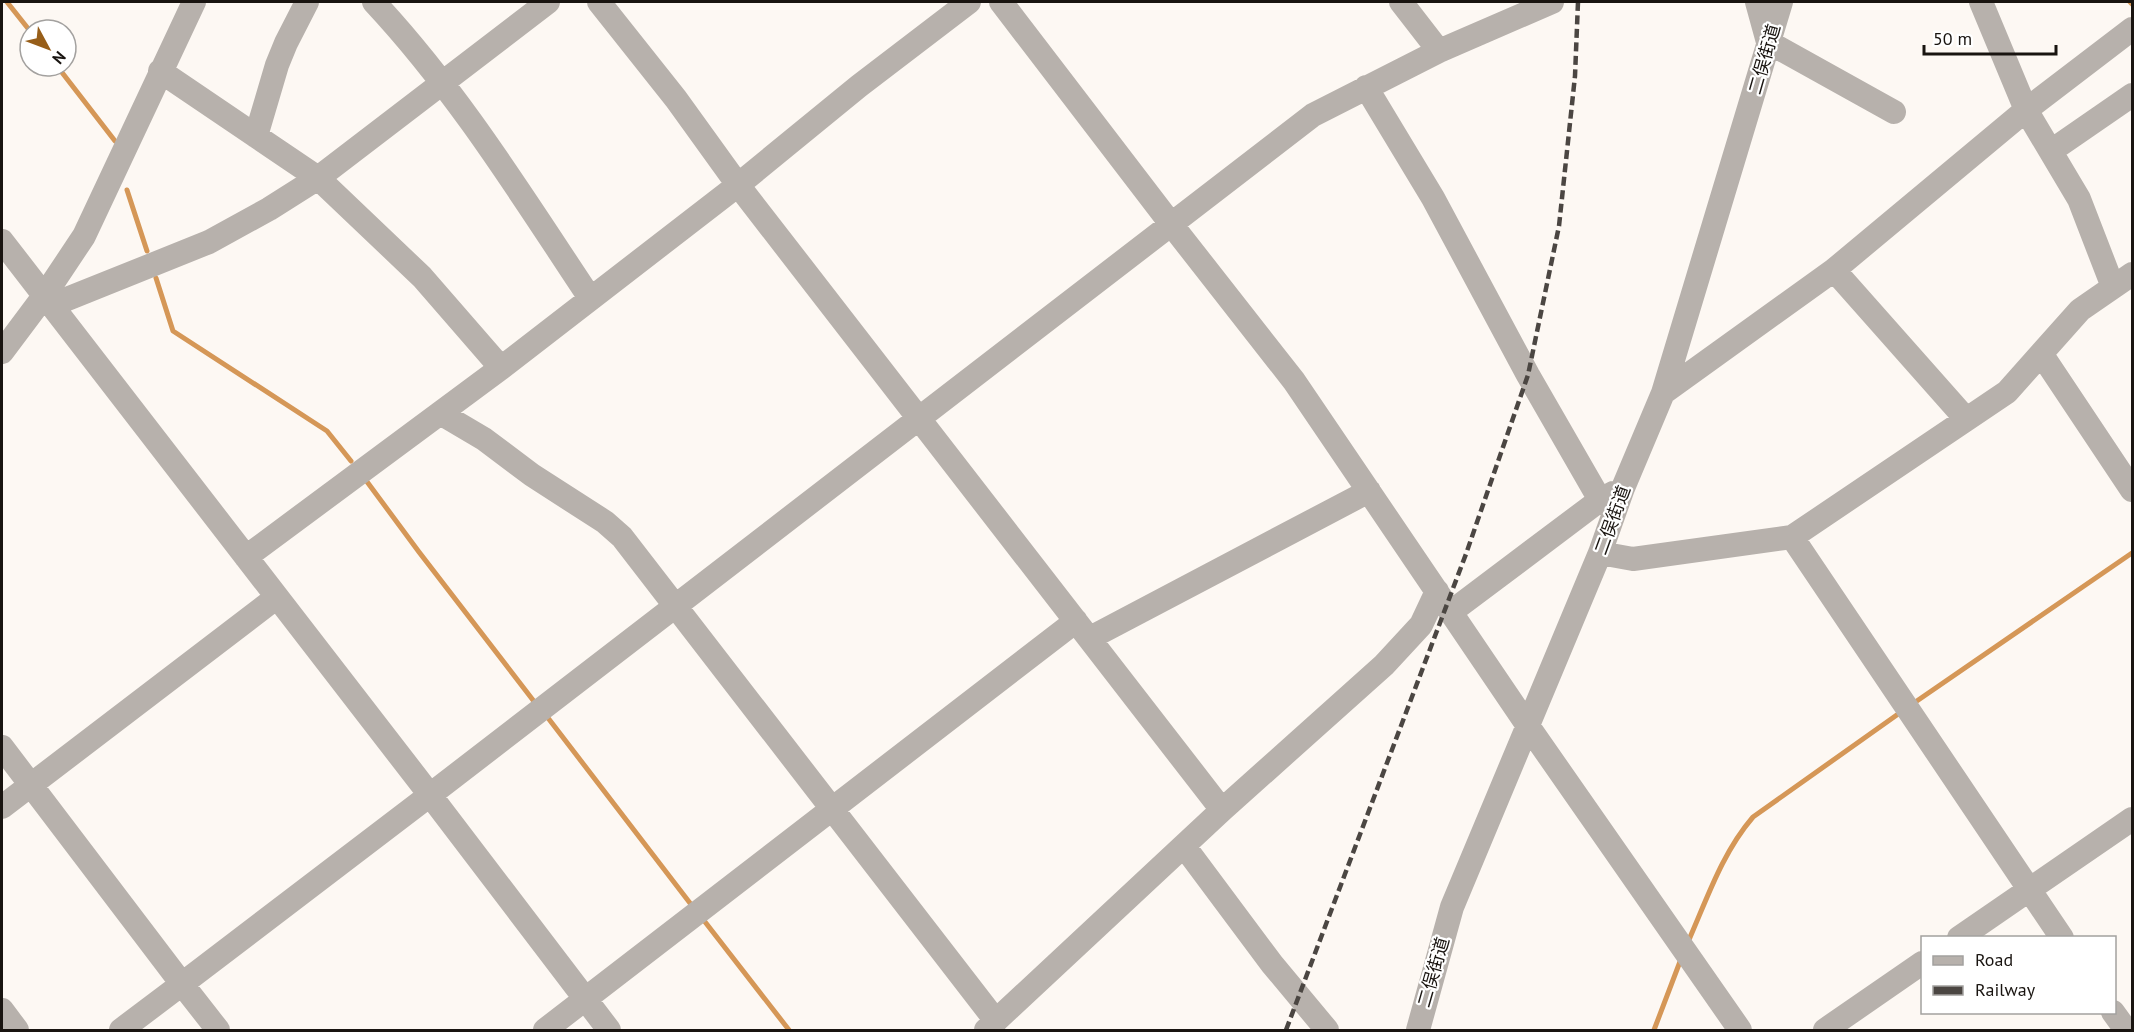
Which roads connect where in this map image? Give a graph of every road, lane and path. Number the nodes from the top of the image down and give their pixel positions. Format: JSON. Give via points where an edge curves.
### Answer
{"nodes":[{"id":1,"x":194,"y":2,"type":"edge"},
{"id":2,"x":307,"y":2,"type":"edge"},
{"id":3,"x":374,"y":2,"type":"edge"},
{"id":4,"x":548,"y":2,"type":"edge"},
{"id":5,"x":599,"y":2,"type":"edge"},
{"id":6,"x":969,"y":2,"type":"edge"},
{"id":7,"x":1001,"y":2,"type":"edge"},
{"id":8,"x":1401,"y":2,"type":"edge"},
{"id":9,"x":1552,"y":2,"type":"edge"},
{"id":10,"x":1757,"y":2,"type":"edge"},
{"id":11,"x":1781,"y":2,"type":"edge"},
{"id":12,"x":1981,"y":2,"type":"edge"},
{"id":13,"x":2133,"y":29,"type":"edge"},
{"id":14,"x":1768,"y":42,"type":"junction"},
{"id":15,"x":1439,"y":51,"type":"junction"},
{"id":16,"x":160,"y":71,"type":"junction"},
{"id":17,"x":444,"y":82,"type":"junction"},
{"id":18,"x":1366,"y":87,"type":"junction"},
{"id":19,"x":2133,"y":95,"type":"edge"},
{"id":20,"x":2026,"y":110,"type":"junction"},
{"id":21,"x":1894,"y":112,"type":"dead end"},
{"id":22,"x":256,"y":136,"type":"junction"},
{"id":23,"x":2050,"y":151,"type":"junction"},
{"id":24,"x":318,"y":178,"type":"junction"},
{"id":25,"x":738,"y":185,"type":"junction"},
{"id":26,"x":1170,"y":224,"type":"junction"},
{"id":27,"x":2,"y":241,"type":"edge"},
{"id":28,"x":1834,"y":270,"type":"junction"},
{"id":29,"x":2123,"y":280,"type":"edge"},
{"id":30,"x":44,"y":296,"type":"junction"},
{"id":31,"x":590,"y":298,"type":"junction"},
{"id":32,"x":2,"y":352,"type":"edge"},
{"id":33,"x":2042,"y":355,"type":"junction"},
{"id":34,"x":501,"y":368,"type":"junction"},
{"id":35,"x":1663,"y":393,"type":"junction"},
{"id":36,"x":440,"y":413,"type":"junction"},
{"id":37,"x":919,"y":418,"type":"junction"},
{"id":38,"x":1966,"y":419,"type":"junction"},
{"id":39,"x":1623,"y":488,"type":"junction"},
{"id":40,"x":2133,"y":490,"type":"edge"},
{"id":41,"x":1369,"y":491,"type":"junction"},
{"id":42,"x":1600,"y":500,"type":"junction"},
{"id":43,"x":1792,"y":537,"type":"junction"},
{"id":44,"x":1600,"y":553,"type":"junction"},
{"id":45,"x":246,"y":557,"type":"junction"},
{"id":46,"x":1437,"y":591,"type":"junction"},
{"id":47,"x":277,"y":597,"type":"junction"},
{"id":48,"x":675,"y":606,"type":"junction"},
{"id":49,"x":1451,"y":612,"type":"junction"},
{"id":50,"x":1083,"y":629,"type":"junction"},
{"id":51,"x":1528,"y":726,"type":"junction"},
{"id":52,"x":2,"y":747,"type":"edge"},
{"id":53,"x":30,"y":785,"type":"junction"},
{"id":54,"x":430,"y":795,"type":"junction"},
{"id":55,"x":2,"y":807,"type":"edge"},
{"id":56,"x":832,"y":809,"type":"junction"},
{"id":57,"x":1222,"y":810,"type":"junction"},
{"id":58,"x":2133,"y":819,"type":"edge"},
{"id":59,"x":1184,"y":846,"type":"junction"},
{"id":60,"x":2029,"y":889,"type":"junction"},
{"id":61,"x":1962,"y":936,"type":"edge"},
{"id":62,"x":2061,"y":936,"type":"edge"},
{"id":63,"x":1921,"y":964,"type":"edge"},
{"id":64,"x":182,"y":984,"type":"junction"},
{"id":65,"x":586,"y":1000,"type":"junction"},
{"id":66,"x":2,"y":1010,"type":"edge"},
{"id":67,"x":2115,"y":1014,"type":"edge"},
{"id":68,"x":993,"y":1027,"type":"edge"},
{"id":69,"x":17,"y":1030,"type":"edge"},
{"id":70,"x":121,"y":1030,"type":"edge"},
{"id":71,"x":218,"y":1030,"type":"edge"},
{"id":72,"x":545,"y":1030,"type":"edge"},
{"id":73,"x":609,"y":1030,"type":"edge"},
{"id":74,"x":1327,"y":1030,"type":"edge"},
{"id":75,"x":1418,"y":1030,"type":"edge"},
{"id":76,"x":1740,"y":1030,"type":"edge"},
{"id":77,"x":1825,"y":1030,"type":"edge"},
{"id":78,"x":2126,"y":1030,"type":"edge"}],
"edges":[{"from":1,"to":16,"type":"street"},
{"from":2,"to":22,"type":"street","via":[[277,65]]},
{"from":3,"to":17,"type":"street"},
{"from":4,"to":17,"type":"street"},
{"from":5,"to":25,"type":"street"},
{"from":6,"to":25,"type":"street"},
{"from":7,"to":26,"type":"street"},
{"from":8,"to":15,"type":"street"},
{"from":9,"to":15,"type":"street"},
{"from":10,"to":14,"type":"street"},
{"from":11,"to":14,"type":"street","name":"二俣街道"},
{"from":12,"to":20,"type":"street"},
{"from":13,"to":20,"type":"street"},
{"from":14,"to":21,"type":"street"},
{"from":14,"to":35,"type":"street","name":"二俣街道"},
{"from":15,"to":18,"type":"street"},
{"from":16,"to":22,"type":"street"},
{"from":16,"to":30,"type":"street","via":[[84,236]]},
{"from":17,"to":24,"type":"street"},
{"from":17,"to":31,"type":"street"},
{"from":18,"to":26,"type":"street","via":[[1313,115]]},
{"from":18,"to":42,"type":"street","via":[[1433,198]]},
{"from":19,"to":23,"type":"street"},
{"from":20,"to":23,"type":"street"},
{"from":20,"to":28,"type":"street"},
{"from":22,"to":24,"type":"street"},
{"from":23,"to":29,"type":"street"},
{"from":24,"to":30,"type":"street","via":[[241,227],[209,242],[66,299]]},
{"from":24,"to":34,"type":"street","via":[[422,277]]},
{"from":25,"to":31,"type":"street"},
{"from":25,"to":37,"type":"street"},
{"from":26,"to":37,"type":"street"},
{"from":26,"to":41,"type":"street","via":[[1294,381]]},
{"from":27,"to":30,"type":"street"},
{"from":28,"to":35,"type":"street"},
{"from":28,"to":38,"type":"street"},
{"from":29,"to":33,"type":"street","via":[[2080,310]]},
{"from":30,"to":32,"type":"street"},
{"from":30,"to":45,"type":"street"},
{"from":31,"to":34,"type":"street"},
{"from":33,"to":38,"type":"street","via":[[2007,392]]},
{"from":33,"to":40,"type":"street"},
{"from":34,"to":36,"type":"street"},
{"from":35,"to":39,"type":"street","name":"二俣街道"},
{"from":36,"to":45,"type":"street"},
{"from":36,"to":48,"type":"street","via":[[605,522],[622,537]]},
{"from":37,"to":48,"type":"street"},
{"from":37,"to":50,"type":"street"},
{"from":38,"to":43,"type":"street"},
{"from":39,"to":42,"type":"street"},
{"from":39,"to":44,"type":"street","name":"二俣街道"},
{"from":41,"to":46,"type":"street"},
{"from":41,"to":50,"type":"street"},
{"from":42,"to":49,"type":"street"},
{"from":43,"to":44,"type":"street","via":[[1633,559]]},
{"from":43,"to":60,"type":"street"},
{"from":44,"to":51,"type":"street","name":"二俣街道"},
{"from":45,"to":47,"type":"street"},
{"from":46,"to":49,"type":"street"},
{"from":46,"to":57,"type":"street","via":[[1421,625],[1384,665]]},
{"from":47,"to":53,"type":"street"},
{"from":47,"to":54,"type":"street"},
{"from":48,"to":54,"type":"street"},
{"from":48,"to":56,"type":"street"},
{"from":49,"to":51,"type":"street"},
{"from":50,"to":56,"type":"street"},
{"from":50,"to":57,"type":"street"},
{"from":51,"to":75,"type":"street","name":"二俣街道","via":[[1452,907]]},
{"from":51,"to":76,"type":"street"},
{"from":52,"to":53,"type":"street"},
{"from":53,"to":55,"type":"street"},
{"from":53,"to":64,"type":"street"},
{"from":54,"to":64,"type":"street"},
{"from":54,"to":65,"type":"street"},
{"from":56,"to":65,"type":"street"},
{"from":56,"to":68,"type":"street"},
{"from":57,"to":59,"type":"street"},
{"from":58,"to":60,"type":"street"},
{"from":59,"to":68,"type":"street"},
{"from":59,"to":74,"type":"street"},
{"from":60,"to":61,"type":"street"},
{"from":60,"to":62,"type":"street"},
{"from":63,"to":77,"type":"street"},
{"from":64,"to":70,"type":"street"},
{"from":64,"to":71,"type":"street"},
{"from":65,"to":72,"type":"street"},
{"from":65,"to":73,"type":"street"},
{"from":66,"to":69,"type":"street"},
{"from":67,"to":78,"type":"street"}]}
